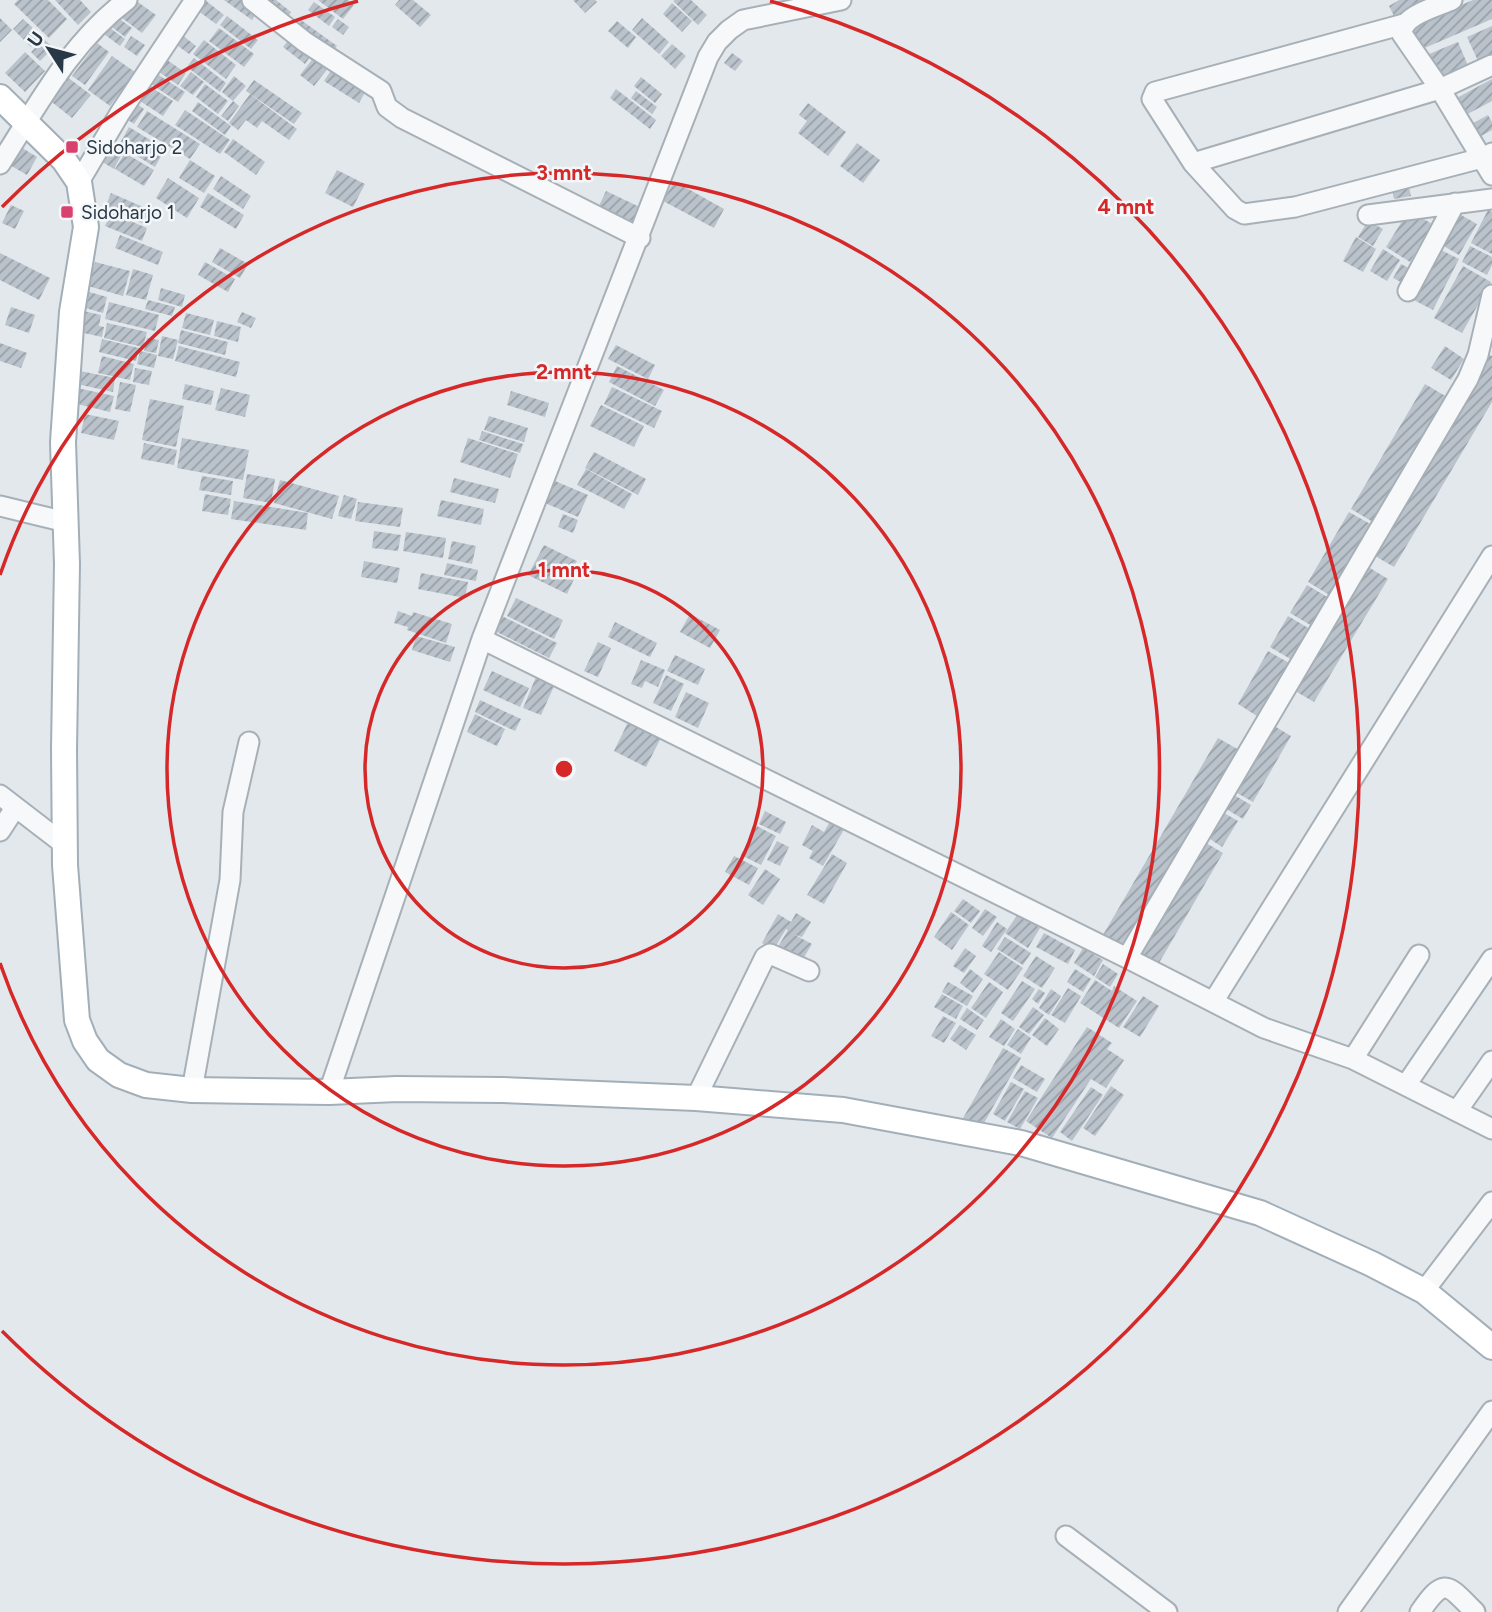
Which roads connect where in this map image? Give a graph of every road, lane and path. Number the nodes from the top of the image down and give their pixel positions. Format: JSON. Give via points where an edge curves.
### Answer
{"nodes":[{"id":1,"x":127,"y":0,"type":"edge"},
{"id":2,"x":252,"y":0,"type":"edge"},
{"id":3,"x":841,"y":0,"type":"edge"},
{"id":4,"x":1452,"y":0,"type":"edge"},
{"id":5,"x":191,"y":1,"type":"edge"},
{"id":6,"x":1404,"y":24,"type":"junction"},
{"id":7,"x":1492,"y":65,"type":"edge"},
{"id":8,"x":1440,"y":89,"type":"junction"},
{"id":9,"x":0,"y":97,"type":"edge"},
{"id":10,"x":26,"y":123,"type":"junction"},
{"id":11,"x":1489,"y":162,"type":"edge"},
{"id":12,"x":1194,"y":163,"type":"junction"},
{"id":13,"x":0,"y":164,"type":"edge"},
{"id":14,"x":79,"y":182,"type":"junction"},
{"id":15,"x":1492,"y":199,"type":"edge"},
{"id":16,"x":1455,"y":203,"type":"junction"},
{"id":17,"x":1368,"y":215,"type":"dead end"},
{"id":18,"x":639,"y":238,"type":"junction"},
{"id":19,"x":1408,"y":291,"type":"dead end"},
{"id":20,"x":1492,"y":295,"type":"edge"},
{"id":21,"x":0,"y":506,"type":"edge"},
{"id":22,"x":66,"y":522,"type":"junction"},
{"id":23,"x":1492,"y":556,"type":"edge"},
{"id":24,"x":482,"y":639,"type":"junction"},
{"id":25,"x":249,"y":742,"type":"dead end"},
{"id":26,"x":0,"y":795,"type":"edge"},
{"id":27,"x":15,"y":808,"type":"junction"},
{"id":28,"x":0,"y":831,"type":"edge"},
{"id":29,"x":65,"y":845,"type":"junction"},
{"id":30,"x":1419,"y":955,"type":"dead end"},
{"id":31,"x":1127,"y":958,"type":"junction"},
{"id":32,"x":1492,"y":959,"type":"edge"},
{"id":33,"x":809,"y":971,"type":"dead end"},
{"id":34,"x":1213,"y":1002,"type":"junction"},
{"id":35,"x":1353,"y":1059,"type":"junction"},
{"id":36,"x":1492,"y":1061,"type":"edge"},
{"id":37,"x":1406,"y":1085,"type":"junction"},
{"id":38,"x":192,"y":1090,"type":"junction"},
{"id":39,"x":329,"y":1092,"type":"junction"},
{"id":40,"x":696,"y":1098,"type":"junction"},
{"id":41,"x":1457,"y":1111,"type":"junction"},
{"id":42,"x":1492,"y":1129,"type":"edge"},
{"id":43,"x":1492,"y":1202,"type":"edge"},
{"id":44,"x":1424,"y":1291,"type":"junction"},
{"id":45,"x":1492,"y":1347,"type":"edge"},
{"id":46,"x":1492,"y":1410,"type":"edge"},
{"id":47,"x":1066,"y":1536,"type":"dead end"},
{"id":48,"x":1167,"y":1612,"type":"edge"},
{"id":49,"x":1348,"y":1612,"type":"edge"},
{"id":50,"x":1420,"y":1612,"type":"edge"},
{"id":51,"x":1475,"y":1612,"type":"edge"}],
"edges":[{"from":1,"to":10,"type":"street","via":[[84,39]]},
{"from":2,"to":18,"type":"street","via":[[382,91],[387,107],[402,118]]},
{"from":3,"to":18,"type":"street","via":[[743,20],[717,43]]},
{"from":4,"to":6,"type":"street"},
{"from":5,"to":14,"type":"street"},
{"from":6,"to":8,"type":"street","via":[[1402,34]]},
{"from":6,"to":12,"type":"street","via":[[1155,92],[1155,107]]},
{"from":7,"to":8,"type":"street"},
{"from":8,"to":11,"type":"street"},
{"from":8,"to":12,"type":"street"},
{"from":9,"to":10,"type":"main road"},
{"from":10,"to":13,"type":"street"},
{"from":10,"to":14,"type":"main road","via":[[64,160]]},
{"from":11,"to":12,"type":"street","via":[[1295,207],[1244,214]]},
{"from":14,"to":22,"type":"main road","via":[[86,228],[72,313],[63,442]]},
{"from":15,"to":16,"type":"street"},
{"from":16,"to":17,"type":"street"},
{"from":16,"to":19,"type":"street"},
{"from":18,"to":24,"type":"street"},
{"from":20,"to":31,"type":"street","via":[[1468,379]]},
{"from":21,"to":22,"type":"street"},
{"from":22,"to":29,"type":"main road"},
{"from":23,"to":34,"type":"street"},
{"from":24,"to":31,"type":"street"},
{"from":24,"to":39,"type":"street"},
{"from":25,"to":38,"type":"street","via":[[233,813],[230,880]]},
{"from":26,"to":27,"type":"street"},
{"from":27,"to":28,"type":"street"},
{"from":27,"to":29,"type":"street"},
{"from":29,"to":38,"type":"main road","via":[[77,1020],[85,1041],[98,1060],[119,1075],[146,1085]]},
{"from":30,"to":35,"type":"street"},
{"from":31,"to":34,"type":"street"},
{"from":32,"to":37,"type":"street"},
{"from":33,"to":40,"type":"street","via":[[777,955],[765,957]]},
{"from":34,"to":35,"type":"street","via":[[1264,1028]]},
{"from":35,"to":37,"type":"street"},
{"from":36,"to":41,"type":"street"},
{"from":37,"to":41,"type":"street"},
{"from":38,"to":39,"type":"main road"},
{"from":39,"to":40,"type":"main road","via":[[502,1090]]},
{"from":40,"to":44,"type":"main road","via":[[843,1110],[1021,1143],[1260,1213]]},
{"from":41,"to":42,"type":"street"},
{"from":43,"to":44,"type":"street"},
{"from":44,"to":45,"type":"main road"},
{"from":46,"to":49,"type":"street"},
{"from":47,"to":48,"type":"street"},
{"from":50,"to":51,"type":"street","via":[[1436,1590],[1444,1587]]}]}
